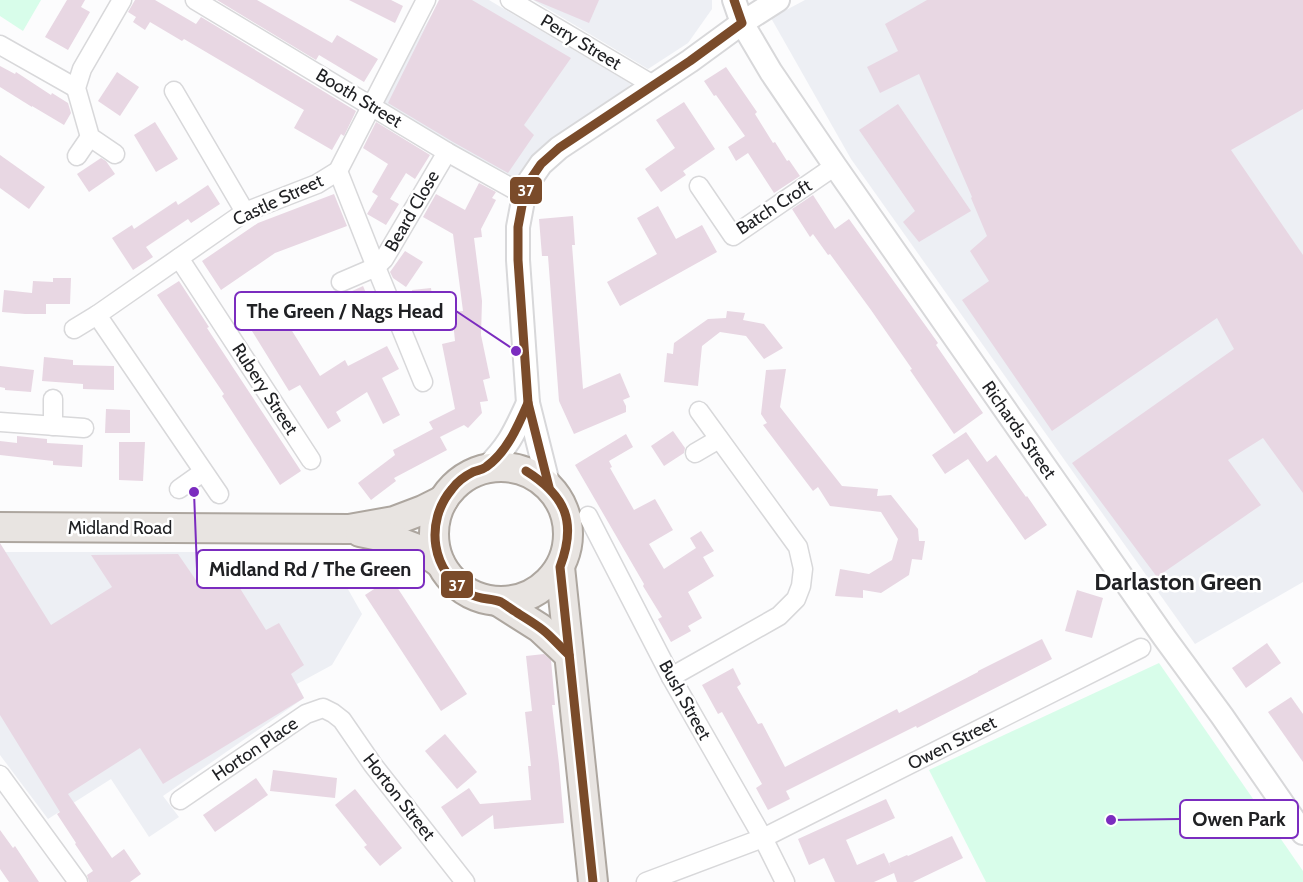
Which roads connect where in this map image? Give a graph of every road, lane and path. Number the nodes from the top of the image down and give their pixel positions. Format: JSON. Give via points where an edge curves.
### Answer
{"nodes":[{"id":1,"x":122,"y":0,"type":"edge"},
{"id":2,"x":195,"y":0,"type":"edge"},
{"id":3,"x":426,"y":0,"type":"edge"},
{"id":4,"x":510,"y":0,"type":"edge"},
{"id":5,"x":734,"y":0,"type":"edge"},
{"id":6,"x":778,"y":0,"type":"edge"},
{"id":7,"x":742,"y":23,"type":"junction"},
{"id":8,"x":0,"y":45,"type":"edge"},
{"id":9,"x":653,"y":85,"type":"junction"},
{"id":10,"x":76,"y":88,"type":"junction"},
{"id":11,"x":174,"y":91,"type":"dead end"},
{"id":12,"x":372,"y":106,"type":"junction"},
{"id":13,"x":90,"y":137,"type":"junction"},
{"id":14,"x":447,"y":152,"type":"junction"},
{"id":15,"x":115,"y":154,"type":"dead end"},
{"id":16,"x":77,"y":156,"type":"dead end"},
{"id":17,"x":835,"y":166,"type":"junction"},
{"id":18,"x":338,"y":171,"type":"junction"},
{"id":19,"x":699,"y":186,"type":"dead end"},
{"id":20,"x":524,"y":195,"type":"junction"},
{"id":21,"x":245,"y":212,"type":"junction"},
{"id":22,"x":179,"y":258,"type":"junction"},
{"id":23,"x":376,"y":267,"type":"junction"},
{"id":24,"x":341,"y":282,"type":"dead end"},
{"id":25,"x":97,"y":315,"type":"junction"},
{"id":26,"x":74,"y":329,"type":"dead end"},
{"id":27,"x":423,"y":382,"type":"dead end"},
{"id":28,"x":53,"y":399,"type":"dead end"},
{"id":29,"x":528,"y":403,"type":"junction"},
{"id":30,"x":699,"y":411,"type":"dead end"},
{"id":31,"x":0,"y":422,"type":"edge"},
{"id":32,"x":53,"y":426,"type":"junction"},
{"id":33,"x":84,"y":428,"type":"dead end"},
{"id":34,"x":719,"y":439,"type":"junction"},
{"id":35,"x":695,"y":453,"type":"dead end"},
{"id":36,"x":311,"y":460,"type":"dead end"},
{"id":37,"x":485,"y":469,"type":"junction"},
{"id":38,"x":203,"y":472,"type":"junction"},
{"id":39,"x":549,"y":487,"type":"junction"},
{"id":40,"x":179,"y":489,"type":"dead end"},
{"id":41,"x":219,"y":494,"type":"dead end"},
{"id":42,"x":443,"y":500,"type":"junction"},
{"id":43,"x":588,"y":516,"type":"dead end"},
{"id":44,"x":0,"y":527,"type":"edge"},
{"id":45,"x":349,"y":529,"type":"junction"},
{"id":46,"x":440,"y":563,"type":"junction"},
{"id":47,"x":560,"y":567,"type":"junction"},
{"id":48,"x":499,"y":602,"type":"junction"},
{"id":49,"x":1141,"y":648,"type":"dead end"},
{"id":50,"x":569,"y":655,"type":"junction"},
{"id":51,"x":671,"y":677,"type":"junction"},
{"id":52,"x":333,"y":713,"type":"joint"},
{"id":53,"x":0,"y":775,"type":"edge"},
{"id":54,"x":180,"y":800,"type":"dead end"},
{"id":55,"x":1303,"y":833,"type":"edge"},
{"id":56,"x":764,"y":838,"type":"junction"},
{"id":57,"x":78,"y":882,"type":"edge"},
{"id":58,"x":465,"y":882,"type":"edge"},
{"id":59,"x":593,"y":882,"type":"edge"},
{"id":60,"x":646,"y":882,"type":"edge"},
{"id":61,"x":785,"y":882,"type":"edge"}],
"edges":[{"from":1,"to":10,"type":"street","via":[[82,69]]},
{"from":2,"to":12,"type":"street","name":"Booth Street"},
{"from":3,"to":12,"type":"street","name":"Castle Street"},
{"from":4,"to":9,"type":"street","name":"Perry Street"},
{"from":5,"to":7,"type":"street","name":"Richards Street"},
{"from":6,"to":7,"type":"street"},
{"from":7,"to":9,"type":"street"},
{"from":7,"to":17,"type":"street","name":"Richards Street"},
{"from":8,"to":10,"type":"street"},
{"from":9,"to":20,"type":"street","via":[[540,164]]},
{"from":10,"to":13,"type":"street"},
{"from":11,"to":21,"type":"street"},
{"from":12,"to":14,"type":"street","name":"Booth Street"},
{"from":12,"to":18,"type":"street","name":"Castle Street"},
{"from":13,"to":15,"type":"street"},
{"from":13,"to":16,"type":"street"},
{"from":14,"to":20,"type":"street","name":"Booth Street"},
{"from":14,"to":23,"type":"street","name":"Beard Close"},
{"from":17,"to":19,"type":"street","name":"Batch Croft","via":[[733,236]]},
{"from":17,"to":55,"type":"street","name":"Richards Street"},
{"from":18,"to":21,"type":"street","name":"Castle Street","via":[[317,184]]},
{"from":18,"to":23,"type":"street","name":"Beard Close"},
{"from":20,"to":29,"type":"street","via":[[518,227],[518,260]]},
{"from":21,"to":22,"type":"street","name":"Castle Street"},
{"from":22,"to":25,"type":"street","name":"Castle Street"},
{"from":22,"to":36,"type":"street","name":"Rubery Street"},
{"from":23,"to":24,"type":"street","name":"Beard Close"},
{"from":23,"to":27,"type":"street","name":"Beard Close"},
{"from":25,"to":26,"type":"street","name":"Castle Street"},
{"from":25,"to":38,"type":"street"},
{"from":28,"to":32,"type":"street"},
{"from":29,"to":37,"type":"street","via":[[512,438]]},
{"from":29,"to":39,"type":"street"},
{"from":30,"to":34,"type":"street"},
{"from":31,"to":32,"type":"street"},
{"from":32,"to":33,"type":"street"},
{"from":34,"to":35,"type":"street"},
{"from":34,"to":51,"type":"street","via":[[798,547],[803,569],[801,586],[796,599],[779,616]]},
{"from":37,"to":39,"type":"main road","via":[[507,467],[526,471]]},
{"from":37,"to":42,"type":"main road","via":[[465,477]]},
{"from":38,"to":40,"type":"street"},
{"from":38,"to":41,"type":"street"},
{"from":39,"to":47,"type":"main road","via":[[562,505],[568,529]]},
{"from":42,"to":45,"type":"main road","name":"Midland Road","via":[[394,521]]},
{"from":42,"to":46,"type":"main road","via":[[433,534]]},
{"from":43,"to":51,"type":"street","name":"Bush Street"},
{"from":44,"to":45,"type":"main road","name":"Midland Road"},
{"from":45,"to":46,"type":"main road","name":"Midland Road","via":[[389,538],[423,551]]},
{"from":46,"to":48,"type":"main road","via":[[456,585],[468,593]]},
{"from":47,"to":48,"type":"main road","via":[[535,593]]},
{"from":47,"to":50,"type":"main road"},
{"from":48,"to":50,"type":"main road","via":[[540,628]]},
{"from":49,"to":56,"type":"street","name":"Owen Street"},
{"from":50,"to":59,"type":"main road"},
{"from":51,"to":56,"type":"street","name":"Bush Street"},
{"from":52,"to":54,"type":"street","name":"Horton Place","via":[[323,708],[306,714]]},
{"from":52,"to":58,"type":"street","name":"Horton Street"},
{"from":53,"to":57,"type":"street"},
{"from":56,"to":60,"type":"street","name":"Owen Street"},
{"from":56,"to":61,"type":"street","name":"Bush Street"}]}
